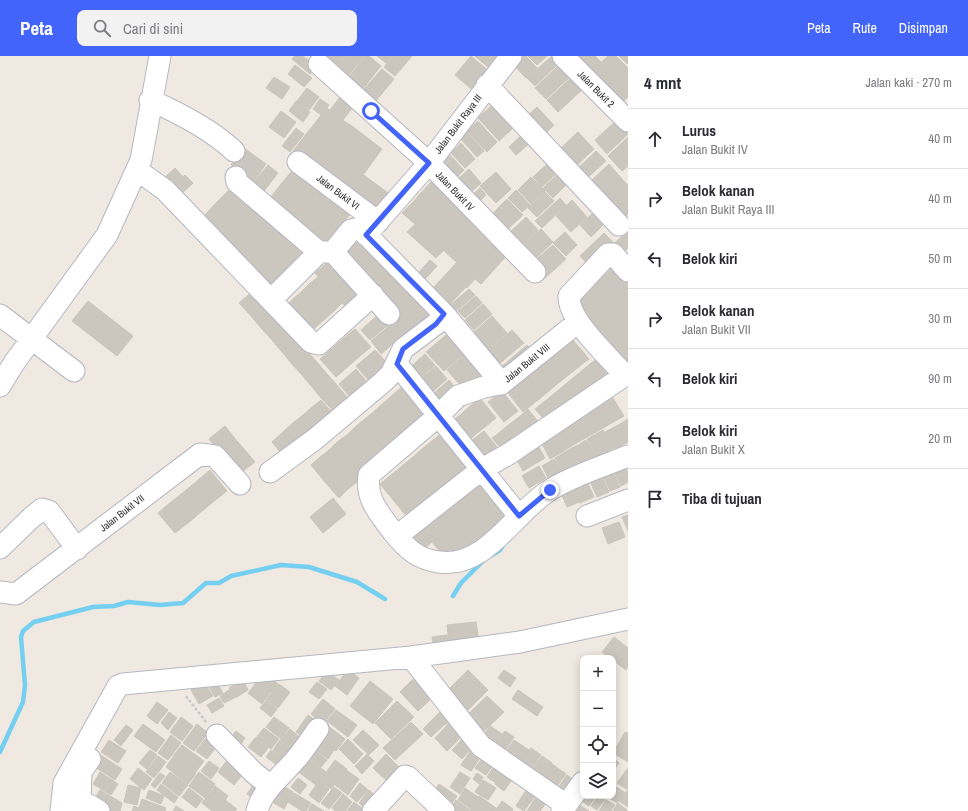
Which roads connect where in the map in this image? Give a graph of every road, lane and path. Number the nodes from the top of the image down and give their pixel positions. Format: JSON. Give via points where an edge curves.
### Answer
{"nodes":[{"id":1,"x":160,"y":56,"type":"edge"},
{"id":2,"x":511,"y":56,"type":"edge"},
{"id":3,"x":564,"y":56,"type":"edge"},
{"id":4,"x":320,"y":64,"type":"dead end"},
{"id":5,"x":487,"y":85,"type":"junction"},
{"id":6,"x":150,"y":100,"type":"junction"},
{"id":7,"x":628,"y":121,"type":"edge"},
{"id":8,"x":234,"y":151,"type":"dead end"},
{"id":9,"x":298,"y":162,"type":"dead end"},
{"id":10,"x":429,"y":163,"type":"junction"},
{"id":11,"x":137,"y":170,"type":"junction"},
{"id":12,"x":236,"y":177,"type":"dead end"},
{"id":13,"x":625,"y":221,"type":"edge"},
{"id":14,"x":372,"y":228,"type":"junction"},
{"id":15,"x":326,"y":252,"type":"junction"},
{"id":16,"x":628,"y":271,"type":"edge"},
{"id":17,"x":535,"y":272,"type":"dead end"},
{"id":18,"x":373,"y":295,"type":"junction"},
{"id":19,"x":271,"y":300,"type":"junction"},
{"id":20,"x":442,"y":312,"type":"junction"},
{"id":21,"x":389,"y":314,"type":"dead end"},
{"id":22,"x":0,"y":315,"type":"edge"},
{"id":23,"x":578,"y":322,"type":"junction"},
{"id":24,"x":32,"y":338,"type":"junction"},
{"id":25,"x":7,"y":359,"type":"edge"},
{"id":26,"x":397,"y":364,"type":"junction"},
{"id":27,"x":74,"y":371,"type":"dead end"},
{"id":28,"x":495,"y":375,"type":"dead end"},
{"id":29,"x":0,"y":386,"type":"edge"},
{"id":30,"x":438,"y":416,"type":"junction"},
{"id":31,"x":628,"y":456,"type":"edge"},
{"id":32,"x":482,"y":469,"type":"junction"},
{"id":33,"x":270,"y":472,"type":"dead end"},
{"id":34,"x":240,"y":484,"type":"dead end"},
{"id":35,"x":628,"y":500,"type":"edge"},
{"id":36,"x":519,"y":516,"type":"junction"},
{"id":37,"x":587,"y":516,"type":"dead end"},
{"id":38,"x":397,"y":536,"type":"junction"},
{"id":39,"x":0,"y":548,"type":"edge"},
{"id":40,"x":77,"y":549,"type":"junction"},
{"id":41,"x":1,"y":595,"type":"edge"},
{"id":42,"x":628,"y":619,"type":"edge"},
{"id":43,"x":411,"y":657,"type":"junction"},
{"id":44,"x":177,"y":678,"type":"junction"},
{"id":45,"x":318,"y":729,"type":"dead end"},
{"id":46,"x":217,"y":735,"type":"joint"},
{"id":47,"x":102,"y":739,"type":"dead end"},
{"id":48,"x":271,"y":786,"type":"junction"},
{"id":49,"x":580,"y":786,"type":"edge"},
{"id":50,"x":68,"y":805,"type":"edge"},
{"id":51,"x":564,"y":808,"type":"edge"},
{"id":52,"x":100,"y":811,"type":"edge"},
{"id":53,"x":257,"y":811,"type":"edge"},
{"id":54,"x":373,"y":811,"type":"edge"},
{"id":55,"x":444,"y":811,"type":"edge"}],
"edges":[{"from":1,"to":6,"type":"street"},
{"from":2,"to":5,"type":"street","name":"Jalan Bukit Raya III"},
{"from":3,"to":7,"type":"street","name":"Jalan Bukit 2"},
{"from":4,"to":10,"type":"street","name":"Jalan Bukit IV"},
{"from":5,"to":10,"type":"street","name":"Jalan Bukit Raya III"},
{"from":5,"to":13,"type":"street"},
{"from":6,"to":8,"type":"street","via":[[210,132]]},
{"from":6,"to":11,"type":"street","via":[[141,160]]},
{"from":9,"to":14,"type":"street","name":"Jalan Bukit VI"},
{"from":10,"to":14,"type":"street","name":"Jalan Bukit Raya III"},
{"from":10,"to":17,"type":"street","name":"Jalan Bukit IV"},
{"from":11,"to":19,"type":"street","via":[[165,190]]},
{"from":11,"to":24,"type":"street","via":[[107,235]]},
{"from":12,"to":15,"type":"street","via":[[237,182]]},
{"from":14,"to":15,"type":"street","via":[[351,230]]},
{"from":14,"to":20,"type":"street","name":"Jalan Bukit VI"},
{"from":15,"to":18,"type":"street"},
{"from":15,"to":19,"type":"street"},
{"from":16,"to":23,"type":"street","via":[[613,254],[608,254],[569,296],[570,308]]},
{"from":18,"to":19,"type":"street","via":[[319,344],[311,342]]},
{"from":18,"to":21,"type":"street"},
{"from":20,"to":26,"type":"street","via":[[436,324],[403,349]]},
{"from":20,"to":28,"type":"street","name":"Jalan Bukit VI"},
{"from":22,"to":24,"type":"street"},
{"from":23,"to":30,"type":"street","name":"Jalan Bukit VIII","via":[[501,384],[458,396]]},
{"from":23,"to":32,"type":"street","via":[[623,373],[621,378]]},
{"from":24,"to":25,"type":"street"},
{"from":24,"to":27,"type":"street"},
{"from":25,"to":29,"type":"street"},
{"from":26,"to":30,"type":"street"},
{"from":26,"to":33,"type":"street","via":[[383,382],[314,440]]},
{"from":30,"to":32,"type":"street"},
{"from":30,"to":38,"type":"street","name":"Jalan Bukit VIII","via":[[369,475],[368,487],[373,505]]},
{"from":31,"to":36,"type":"street","via":[[582,473],[550,490]]},
{"from":32,"to":36,"type":"street"},
{"from":32,"to":38,"type":"street"},
{"from":34,"to":40,"type":"street","name":"Jalan Bukit VII","via":[[216,456],[200,454]]},
{"from":35,"to":37,"type":"street"},
{"from":36,"to":38,"type":"street","via":[[483,550],[465,561],[452,564],[416,556]]},
{"from":39,"to":40,"type":"street","via":[[42,509],[49,512]]},
{"from":40,"to":41,"type":"street","name":"Jalan Bukit VII","via":[[16,594]]},
{"from":42,"to":43,"type":"street","via":[[527,641]]},
{"from":43,"to":44,"type":"street"},
{"from":43,"to":51,"type":"street","via":[[481,746]]},
{"from":44,"to":46,"type":"path","via":[[188,700]]},
{"from":44,"to":50,"type":"street","via":[[129,682],[118,686],[64,783]]},
{"from":45,"to":48,"type":"street","via":[[297,759]]},
{"from":46,"to":48,"type":"street","via":[[254,773]]},
{"from":47,"to":50,"type":"street","via":[[81,772]]},
{"from":48,"to":53,"type":"street"},
{"from":49,"to":51,"type":"street"},
{"from":50,"to":52,"type":"street","via":[[89,805]]},
{"from":54,"to":55,"type":"street","via":[[405,776]]}]}
